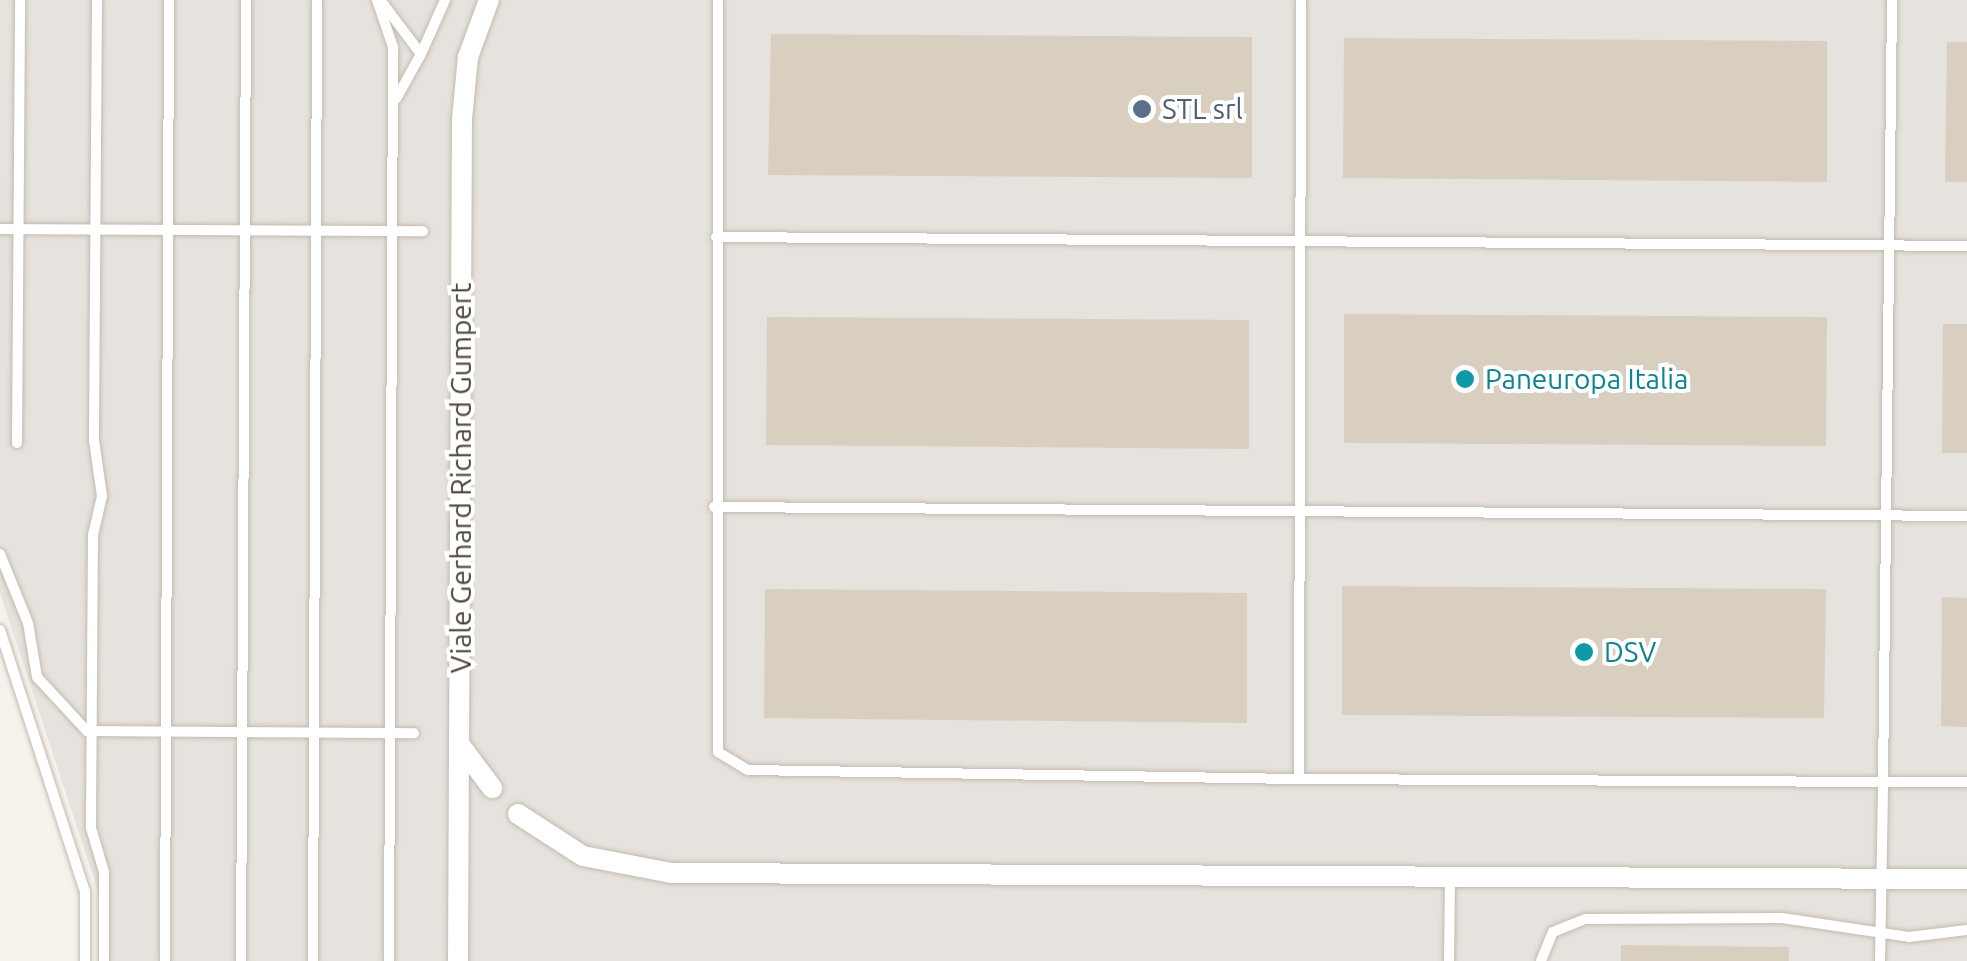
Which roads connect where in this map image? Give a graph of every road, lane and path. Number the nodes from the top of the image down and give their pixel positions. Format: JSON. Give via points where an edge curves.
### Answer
{"nodes":[{"id":1,"x":20,"y":0,"type":"edge"},
{"id":2,"x":97,"y":0,"type":"edge"},
{"id":3,"x":169,"y":0,"type":"edge"},
{"id":4,"x":246,"y":0,"type":"edge"},
{"id":5,"x":317,"y":0,"type":"edge"},
{"id":6,"x":379,"y":0,"type":"edge"},
{"id":7,"x":445,"y":0,"type":"edge"},
{"id":8,"x":489,"y":0,"type":"edge"},
{"id":9,"x":718,"y":0,"type":"edge"},
{"id":10,"x":1301,"y":0,"type":"edge"},
{"id":11,"x":1892,"y":0,"type":"edge"},
{"id":12,"x":421,"y":54,"type":"junction"},
{"id":13,"x":393,"y":114,"type":"junction"},
{"id":14,"x":0,"y":229,"type":"edge"},
{"id":15,"x":19,"y":229,"type":"junction"},
{"id":16,"x":95,"y":230,"type":"junction"},
{"id":17,"x":168,"y":230,"type":"junction"},
{"id":18,"x":245,"y":230,"type":"junction"},
{"id":19,"x":316,"y":230,"type":"junction"},
{"id":20,"x":392,"y":230,"type":"junction"},
{"id":21,"x":422,"y":231,"type":"dead end"},
{"id":22,"x":716,"y":237,"type":"junction"},
{"id":23,"x":1298,"y":243,"type":"junction"},
{"id":24,"x":1888,"y":246,"type":"junction"},
{"id":25,"x":1967,"y":246,"type":"edge"},
{"id":26,"x":17,"y":443,"type":"dead end"},
{"id":27,"x":714,"y":508,"type":"junction"},
{"id":28,"x":1298,"y":510,"type":"junction"},
{"id":29,"x":1884,"y":516,"type":"junction"},
{"id":30,"x":1967,"y":516,"type":"edge"},
{"id":31,"x":0,"y":554,"type":"edge"},
{"id":32,"x":0,"y":630,"type":"edge"},
{"id":33,"x":92,"y":732,"type":"junction"},
{"id":34,"x":166,"y":732,"type":"junction"},
{"id":35,"x":242,"y":732,"type":"junction"},
{"id":36,"x":314,"y":732,"type":"junction"},
{"id":37,"x":390,"y":732,"type":"junction"},
{"id":38,"x":414,"y":732,"type":"dead end"},
{"id":39,"x":460,"y":745,"type":"junction"},
{"id":40,"x":1299,"y":779,"type":"junction"},
{"id":41,"x":1883,"y":782,"type":"junction"},
{"id":42,"x":1967,"y":782,"type":"edge"},
{"id":43,"x":492,"y":788,"type":"dead end"},
{"id":44,"x":518,"y":814,"type":"dead end"},
{"id":45,"x":1450,"y":875,"type":"junction"},
{"id":46,"x":1882,"y":878,"type":"junction"},
{"id":47,"x":1967,"y":879,"type":"edge"},
{"id":48,"x":1967,"y":930,"type":"edge"},
{"id":49,"x":1880,"y":934,"type":"junction"},
{"id":50,"x":85,"y":961,"type":"edge"},
{"id":51,"x":104,"y":961,"type":"edge"},
{"id":52,"x":165,"y":961,"type":"edge"},
{"id":53,"x":241,"y":961,"type":"edge"},
{"id":54,"x":313,"y":961,"type":"edge"},
{"id":55,"x":388,"y":961,"type":"edge"},
{"id":56,"x":458,"y":961,"type":"edge"},
{"id":57,"x":1449,"y":961,"type":"edge"},
{"id":58,"x":1541,"y":961,"type":"edge"},
{"id":59,"x":1880,"y":961,"type":"edge"}],
"edges":[{"from":1,"to":15,"type":"lane"},
{"from":2,"to":16,"type":"lane"},
{"from":3,"to":17,"type":"lane"},
{"from":4,"to":18,"type":"lane"},
{"from":5,"to":19,"type":"lane"},
{"from":6,"to":12,"type":"lane"},
{"from":6,"to":13,"type":"lane","via":[[392,37]]},
{"from":7,"to":12,"type":"lane"},
{"from":8,"to":39,"type":"street","name":"Viale Gerhard Richard Gumpert","via":[[468,57],[462,119]]},
{"from":9,"to":22,"type":"lane"},
{"from":10,"to":23,"type":"lane"},
{"from":11,"to":24,"type":"lane"},
{"from":12,"to":13,"type":"lane"},
{"from":13,"to":20,"type":"lane"},
{"from":14,"to":15,"type":"lane"},
{"from":15,"to":16,"type":"lane"},
{"from":15,"to":26,"type":"lane"},
{"from":16,"to":17,"type":"lane"},
{"from":16,"to":33,"type":"lane","via":[[102,496],[93,534]]},
{"from":17,"to":18,"type":"lane"},
{"from":17,"to":34,"type":"lane"},
{"from":18,"to":19,"type":"lane"},
{"from":18,"to":35,"type":"lane"},
{"from":19,"to":20,"type":"lane"},
{"from":19,"to":36,"type":"lane"},
{"from":20,"to":21,"type":"lane"},
{"from":20,"to":37,"type":"lane"},
{"from":22,"to":23,"type":"lane"},
{"from":22,"to":27,"type":"lane"},
{"from":23,"to":24,"type":"lane"},
{"from":23,"to":28,"type":"lane"},
{"from":24,"to":25,"type":"lane"},
{"from":24,"to":29,"type":"lane"},
{"from":27,"to":28,"type":"lane"},
{"from":27,"to":40,"type":"lane","via":[[713,734],[731,765]]},
{"from":28,"to":29,"type":"lane"},
{"from":28,"to":40,"type":"lane"},
{"from":29,"to":30,"type":"lane"},
{"from":29,"to":41,"type":"lane"},
{"from":31,"to":33,"type":"lane","via":[[28,622],[37,677]]},
{"from":32,"to":50,"type":"lane","via":[[85,891]]},
{"from":33,"to":34,"type":"lane"},
{"from":33,"to":51,"type":"lane"},
{"from":34,"to":35,"type":"lane"},
{"from":34,"to":52,"type":"lane"},
{"from":35,"to":36,"type":"lane"},
{"from":35,"to":53,"type":"lane"},
{"from":36,"to":37,"type":"lane"},
{"from":36,"to":54,"type":"lane"},
{"from":37,"to":38,"type":"lane"},
{"from":37,"to":55,"type":"lane"},
{"from":39,"to":43,"type":"street"},
{"from":39,"to":56,"type":"street","name":"Viale Gerhard Richard Gumpert"},
{"from":40,"to":41,"type":"lane"},
{"from":41,"to":42,"type":"lane"},
{"from":41,"to":46,"type":"lane"},
{"from":44,"to":45,"type":"street","via":[[584,856],[671,873]]},
{"from":45,"to":46,"type":"street"},
{"from":45,"to":57,"type":"lane"},
{"from":46,"to":47,"type":"street"},
{"from":46,"to":49,"type":"lane"},
{"from":48,"to":49,"type":"lane"},
{"from":49,"to":58,"type":"lane","via":[[1782,918],[1586,920],[1552,932]]},
{"from":49,"to":59,"type":"lane"}]}
